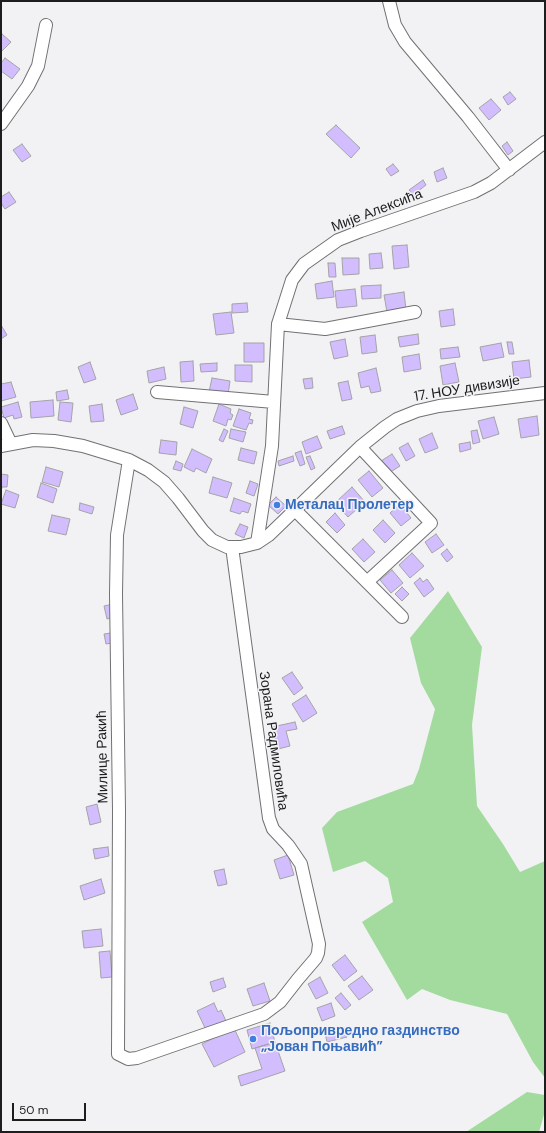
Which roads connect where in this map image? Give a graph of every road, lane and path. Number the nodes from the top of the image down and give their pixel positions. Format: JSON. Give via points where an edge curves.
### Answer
{"nodes":[{"id":1,"x":390,"y":1,"type":"edge"},
{"id":2,"x":46,"y":25,"type":"dead end"},
{"id":3,"x":1,"y":124,"type":"edge"},
{"id":4,"x":545,"y":142,"type":"edge"},
{"id":5,"x":509,"y":170,"type":"junction"},
{"id":6,"x":414,"y":312,"type":"dead end"},
{"id":7,"x":278,"y":324,"type":"junction"},
{"id":8,"x":157,"y":392,"type":"dead end"},
{"id":9,"x":545,"y":393,"type":"edge"},
{"id":10,"x":274,"y":402,"type":"junction"},
{"id":11,"x":1,"y":423,"type":"edge"},
{"id":12,"x":6,"y":445,"type":"edge"},
{"id":13,"x":360,"y":447,"type":"junction"},
{"id":14,"x":129,"y":460,"type":"junction"},
{"id":15,"x":295,"y":510,"type":"junction"},
{"id":16,"x":257,"y":543,"type":"junction"},
{"id":17,"x":232,"y":547,"type":"junction"},
{"id":18,"x":367,"y":582,"type":"junction"},
{"id":19,"x":402,"y":616,"type":"dead end"},
{"id":20,"x":118,"y":1054,"type":"joint"}],
"edges":[{"from":1,"to":5,"type":"street","via":[[395,25],[405,42]]},
{"from":2,"to":3,"type":"street","via":[[38,66],[28,86]]},
{"from":4,"to":5,"type":"street","name":"Мије Алексића"},
{"from":5,"to":7,"type":"street","name":"Мије Алексића","via":[[474,192],[338,240],[304,264],[292,280]]},
{"from":6,"to":7,"type":"street","via":[[325,329]]},
{"from":7,"to":10,"type":"street","name":"Мије Алексића"},
{"from":8,"to":10,"type":"street"},
{"from":9,"to":13,"type":"street","name":"17. НОУ дивизије","via":[[417,410],[391,422]]},
{"from":10,"to":16,"type":"street","name":"Мије Алексића","via":[[271,460]]},
{"from":11,"to":12,"type":"street"},
{"from":12,"to":14,"type":"street","name":"17. НОУ дивизије","via":[[39,440],[60,441]]},
{"from":13,"to":15,"type":"street","name":"17. НОУ дивизије"},
{"from":13,"to":18,"type":"street","via":[[432,523]]},
{"from":14,"to":17,"type":"street","name":"17. НОУ дивизије","via":[[164,482],[212,540]]},
{"from":14,"to":20,"type":"street","name":"Милице Ракић","via":[[118,531],[116,577],[119,810]]},
{"from":15,"to":16,"type":"street","name":"17. НОУ дивизије","via":[[274,531]]},
{"from":15,"to":18,"type":"street"},
{"from":16,"to":17,"type":"street","name":"17. НОУ дивизије","via":[[246,547]]},
{"from":17,"to":20,"type":"street","name":"Зорана Радмиловића","via":[[268,818],[273,829],[291,848],[301,864],[319,944],[318,953],[280,1002],[264,1014],[138,1058],[128,1059]]},
{"from":18,"to":19,"type":"street"}]}
